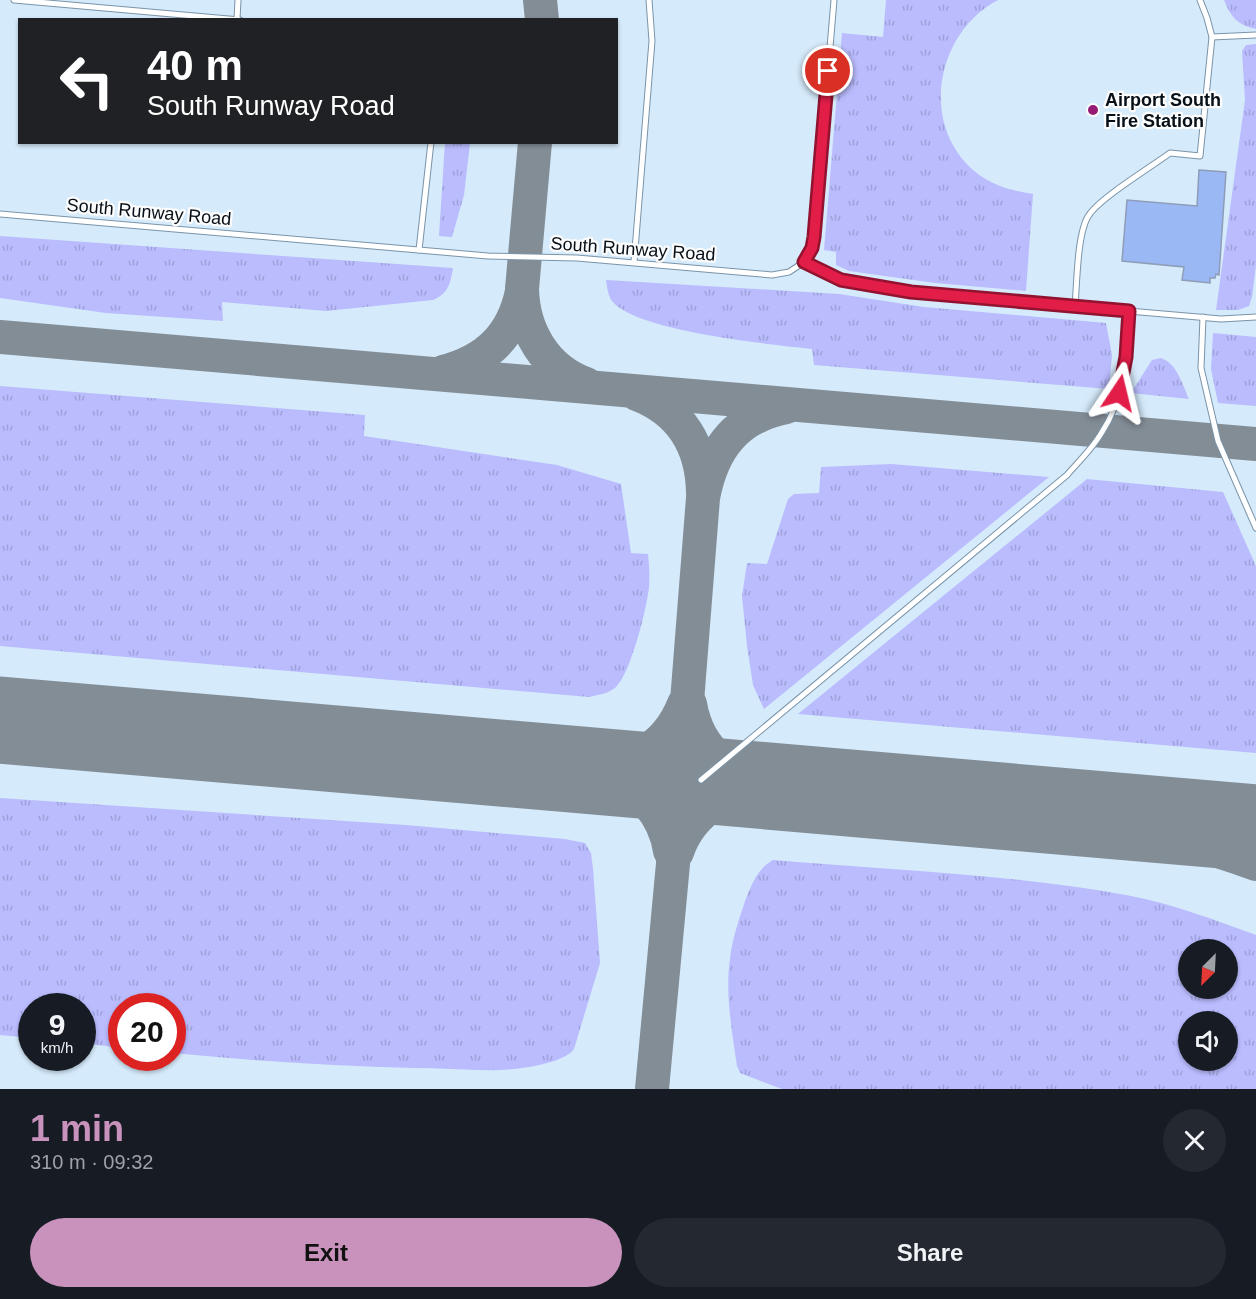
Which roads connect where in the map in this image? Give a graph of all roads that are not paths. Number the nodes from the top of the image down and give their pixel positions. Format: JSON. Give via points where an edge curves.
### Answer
{"nodes":[{"id":1,"x":14,"y":0,"type":"edge"},
{"id":2,"x":238,"y":0,"type":"edge"},
{"id":3,"x":649,"y":0,"type":"edge"},
{"id":4,"x":834,"y":0,"type":"edge"},
{"id":5,"x":1200,"y":0,"type":"edge"},
{"id":6,"x":226,"y":18,"type":"edge"},
{"id":7,"x":238,"y":18,"type":"edge"},
{"id":8,"x":1256,"y":35,"type":"edge"},
{"id":9,"x":1212,"y":37,"type":"junction"},
{"id":10,"x":431,"y":144,"type":"edge"},
{"id":11,"x":0,"y":214,"type":"edge"},
{"id":12,"x":420,"y":250,"type":"junction"},
{"id":13,"x":634,"y":262,"type":"junction"},
{"id":14,"x":804,"y":262,"type":"junction"},
{"id":15,"x":1075,"y":306,"type":"junction"},
{"id":16,"x":1129,"y":311,"type":"junction"},
{"id":17,"x":1203,"y":317,"type":"junction"},
{"id":18,"x":1256,"y":317,"type":"edge"},
{"id":19,"x":1256,"y":528,"type":"edge"},
{"id":20,"x":701,"y":780,"type":"dead end"}],
"edges":[{"from":1,"to":6,"type":"lane"},
{"from":2,"to":7,"type":"lane"},
{"from":3,"to":13,"type":"lane","via":[[652,41]]},
{"from":4,"to":14,"type":"lane","via":[[814,237]]},
{"from":5,"to":9,"type":"lane"},
{"from":8,"to":9,"type":"lane"},
{"from":9,"to":15,"type":"lane","via":[[1200,156],[1170,153],[1089,215],[1082,235]]},
{"from":10,"to":12,"type":"lane"},
{"from":11,"to":12,"type":"lane","name":"South Runway Road"},
{"from":12,"to":13,"type":"lane","name":"South Runway Road"},
{"from":13,"to":14,"type":"lane","name":"South Runway Road","via":[[771,275],[789,272]]},
{"from":14,"to":15,"type":"lane","via":[[841,280],[936,295]]},
{"from":15,"to":16,"type":"lane"},
{"from":16,"to":17,"type":"lane"},
{"from":16,"to":20,"type":"lane","via":[[1119,393],[1103,432],[1067,475]]},
{"from":17,"to":18,"type":"lane"},
{"from":17,"to":19,"type":"lane","via":[[1201,368],[1218,441]]}]}
